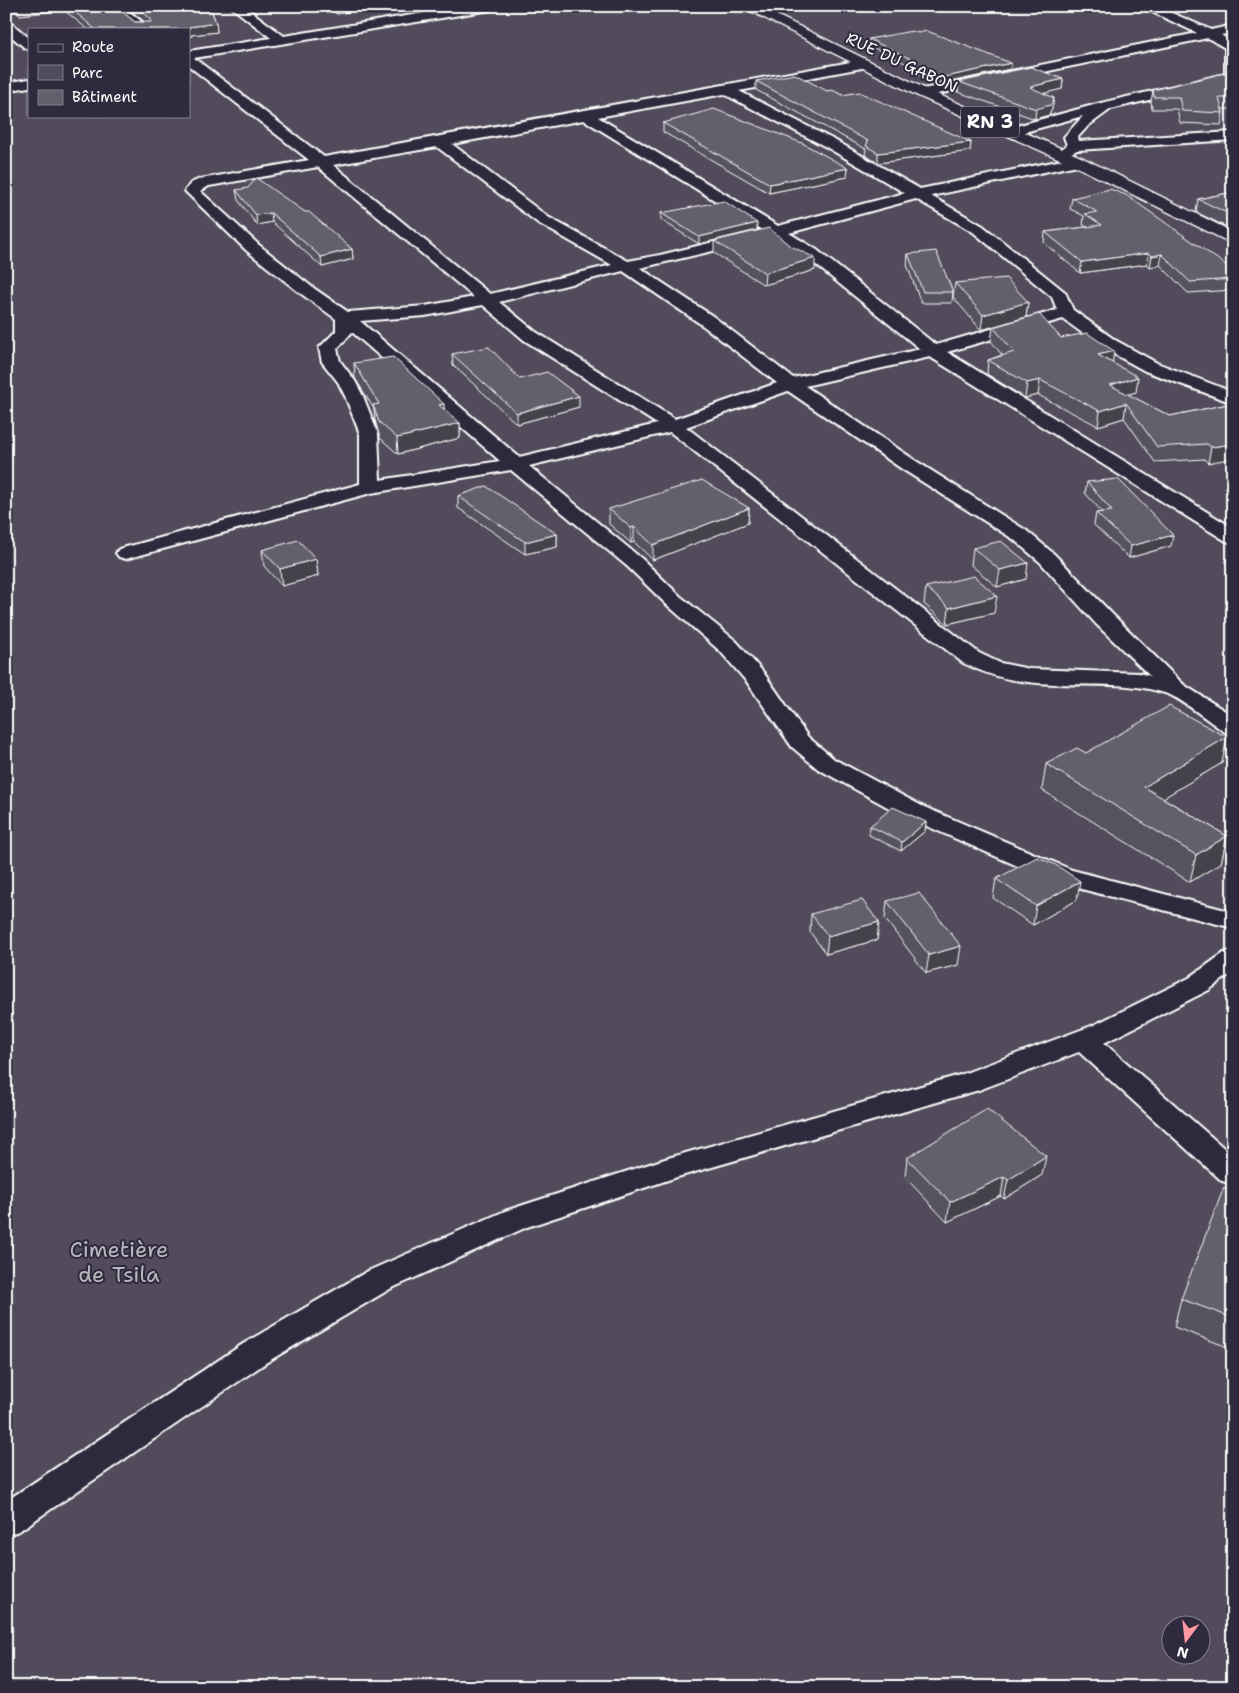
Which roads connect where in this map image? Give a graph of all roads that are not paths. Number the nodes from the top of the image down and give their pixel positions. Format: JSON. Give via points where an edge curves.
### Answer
{"nodes":[{"id":1,"x":114,"y":6,"type":"edge"},
{"id":2,"x":236,"y":6,"type":"edge"},
{"id":3,"x":398,"y":6,"type":"edge"},
{"id":4,"x":491,"y":6,"type":"edge"},
{"id":5,"x":747,"y":6,"type":"edge"},
{"id":6,"x":1145,"y":6,"type":"edge"},
{"id":7,"x":417,"y":18,"type":"junction"},
{"id":8,"x":6,"y":25,"type":"edge"},
{"id":9,"x":144,"y":28,"type":"edge"},
{"id":10,"x":1233,"y":29,"type":"edge"},
{"id":11,"x":1211,"y":34,"type":"junction"},
{"id":12,"x":282,"y":40,"type":"junction"},
{"id":13,"x":28,"y":44,"type":"edge"},
{"id":14,"x":190,"y":55,"type":"edge"},
{"id":15,"x":190,"y":61,"type":"edge"},
{"id":16,"x":862,"y":64,"type":"junction"},
{"id":17,"x":1232,"y":76,"type":"edge"},
{"id":18,"x":28,"y":83,"type":"edge"},
{"id":19,"x":6,"y":87,"type":"edge"},
{"id":20,"x":727,"y":90,"type":"junction"},
{"id":21,"x":923,"y":93,"type":"junction"},
{"id":22,"x":1106,"y":106,"type":"junction"},
{"id":23,"x":586,"y":115,"type":"junction"},
{"id":24,"x":1010,"y":132,"type":"junction"},
{"id":25,"x":1233,"y":136,"type":"edge"},
{"id":26,"x":440,"y":142,"type":"junction"},
{"id":27,"x":1071,"y":154,"type":"junction"},
{"id":28,"x":321,"y":162,"type":"junction"},
{"id":29,"x":918,"y":194,"type":"junction"},
{"id":30,"x":775,"y":231,"type":"junction"},
{"id":31,"x":1233,"y":239,"type":"edge"},
{"id":32,"x":626,"y":266,"type":"junction"},
{"id":33,"x":486,"y":300,"type":"junction"},
{"id":34,"x":1066,"y":313,"type":"junction"},
{"id":35,"x":345,"y":317,"type":"junction"},
{"id":36,"x":933,"y":351,"type":"junction"},
{"id":37,"x":790,"y":384,"type":"junction"},
{"id":38,"x":1233,"y":398,"type":"edge"},
{"id":39,"x":673,"y":426,"type":"junction"},
{"id":40,"x":515,"y":464,"type":"junction"},
{"id":41,"x":370,"y":486,"type":"junction"},
{"id":42,"x":1233,"y":537,"type":"edge"},
{"id":43,"x":126,"y":553,"type":"dead end"},
{"id":44,"x":1178,"y":690,"type":"junction"},
{"id":45,"x":1233,"y":727,"type":"edge"},
{"id":46,"x":1233,"y":920,"type":"edge"},
{"id":47,"x":1233,"y":959,"type":"edge"},
{"id":48,"x":1083,"y":1040,"type":"junction"},
{"id":49,"x":1233,"y":1173,"type":"edge"},
{"id":50,"x":6,"y":1520,"type":"edge"}],
"edges":[{"from":1,"to":9,"type":"street"},
{"from":2,"to":12,"type":"street"},
{"from":3,"to":7,"type":"street"},
{"from":4,"to":7,"type":"street"},
{"from":5,"to":16,"type":"highway","name":"RUE DU GABON","number":"RN 3"},
{"from":6,"to":11,"type":"street"},
{"from":7,"to":12,"type":"street"},
{"from":8,"to":13,"type":"street"},
{"from":10,"to":11,"type":"street"},
{"from":11,"to":17,"type":"street","via":[[1231,47]]},
{"from":11,"to":21,"type":"street"},
{"from":12,"to":14,"type":"street"},
{"from":15,"to":28,"type":"street"},
{"from":16,"to":20,"type":"street"},
{"from":16,"to":21,"type":"highway","name":"RUE DU GABON","number":"RN 3"},
{"from":17,"to":22,"type":"street"},
{"from":18,"to":19,"type":"street"},
{"from":20,"to":23,"type":"street"},
{"from":20,"to":29,"type":"street"},
{"from":21,"to":24,"type":"highway","name":"RUE DU GABON","number":"RN 3"},
{"from":22,"to":24,"type":"street"},
{"from":22,"to":27,"type":"street","via":[[1083,123],[1071,137]]},
{"from":23,"to":26,"type":"street"},
{"from":23,"to":30,"type":"street"},
{"from":24,"to":27,"type":"highway","name":"RUE DU GABON","number":"RN 3"},
{"from":25,"to":27,"type":"street"},
{"from":26,"to":28,"type":"street"},
{"from":26,"to":32,"type":"street","via":[[542,220]]},
{"from":27,"to":29,"type":"street"},
{"from":27,"to":31,"type":"highway","name":"RUE DU GABON","number":"RN 3"},
{"from":28,"to":33,"type":"street"},
{"from":28,"to":35,"type":"street","via":[[205,182],[192,191],[253,248]]},
{"from":29,"to":30,"type":"street"},
{"from":29,"to":34,"type":"street","via":[[978,229],[1059,295]]},
{"from":30,"to":32,"type":"street"},
{"from":30,"to":36,"type":"street","via":[[811,253]]},
{"from":32,"to":33,"type":"street"},
{"from":32,"to":37,"type":"street","via":[[708,321]]},
{"from":33,"to":35,"type":"street","via":[[425,311]]},
{"from":33,"to":39,"type":"street","via":[[530,336]]},
{"from":34,"to":36,"type":"street"},
{"from":34,"to":38,"type":"street","via":[[1109,344],[1151,367]]},
{"from":35,"to":40,"type":"street"},
{"from":35,"to":41,"type":"street","via":[[344,332],[328,348],[331,362],[354,396],[369,434]]},
{"from":36,"to":37,"type":"street"},
{"from":36,"to":42,"type":"street"},
{"from":37,"to":39,"type":"street"},
{"from":37,"to":44,"type":"street","via":[[1020,535]]},
{"from":39,"to":40,"type":"street"},
{"from":39,"to":44,"type":"street","via":[[971,658],[1010,673],[1139,680]]},
{"from":40,"to":41,"type":"street"},
{"from":40,"to":46,"type":"street","via":[[635,563],[728,646],[755,677],[800,742],[826,764],[913,811],[1063,876]]},
{"from":41,"to":43,"type":"street"},
{"from":44,"to":45,"type":"street"},
{"from":47,"to":48,"type":"street","via":[[1198,984]]},
{"from":48,"to":49,"type":"street"},
{"from":48,"to":50,"type":"street","via":[[969,1083],[668,1169],[516,1219],[379,1280],[255,1353]]}]}
